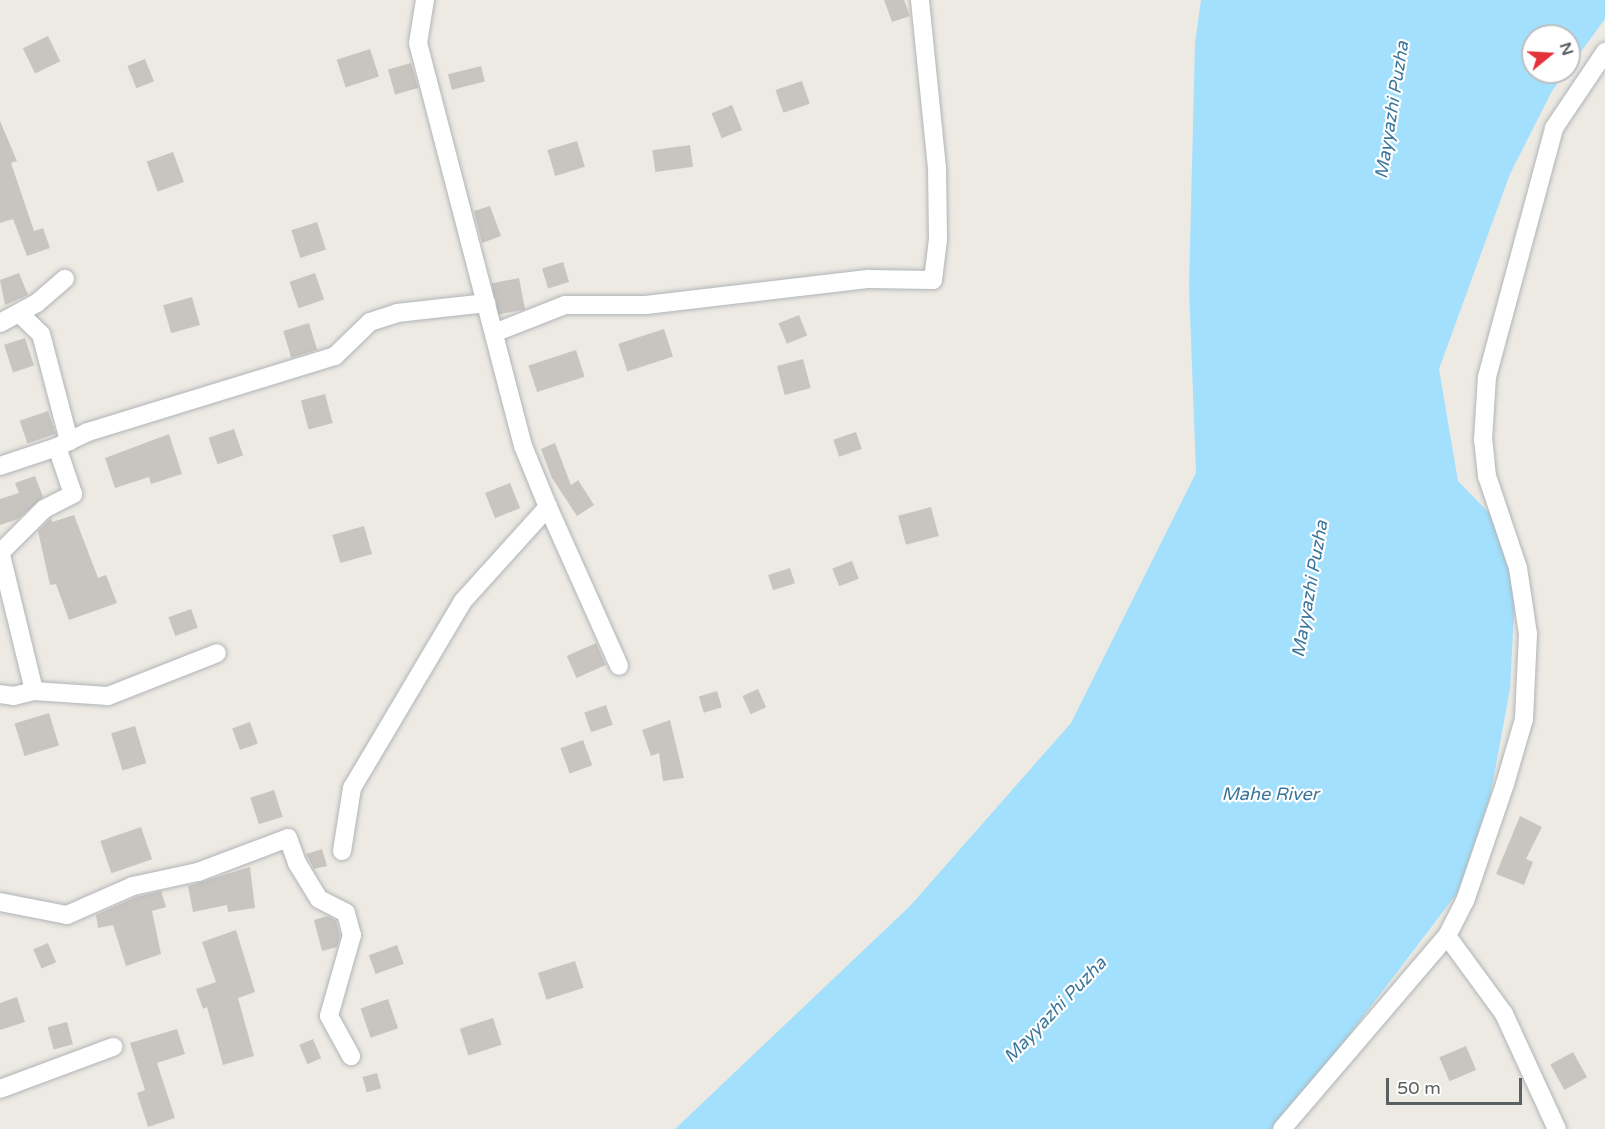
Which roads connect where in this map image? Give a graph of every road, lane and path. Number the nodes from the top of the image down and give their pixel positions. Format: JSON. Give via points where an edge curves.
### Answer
{"nodes":[{"id":1,"x":424,"y":0,"type":"edge"},
{"id":2,"x":920,"y":0,"type":"edge"},
{"id":3,"x":1605,"y":52,"type":"edge"},
{"id":4,"x":65,"y":279,"type":"dead end"},
{"id":5,"x":486,"y":303,"type":"junction"},
{"id":6,"x":19,"y":313,"type":"junction"},
{"id":7,"x":0,"y":323,"type":"edge"},
{"id":8,"x":494,"y":333,"type":"junction"},
{"id":9,"x":63,"y":444,"type":"junction"},
{"id":10,"x":0,"y":466,"type":"edge"},
{"id":11,"x":548,"y":507,"type":"junction"},
{"id":12,"x":1,"y":551,"type":"edge"},
{"id":13,"x":217,"y":653,"type":"dead end"},
{"id":14,"x":619,"y":666,"type":"dead end"},
{"id":15,"x":34,"y":691,"type":"junction"},
{"id":16,"x":0,"y":694,"type":"edge"},
{"id":17,"x":342,"y":851,"type":"dead end"},
{"id":18,"x":0,"y":902,"type":"edge"},
{"id":19,"x":1447,"y":936,"type":"junction"},
{"id":20,"x":113,"y":1047,"type":"dead end"},
{"id":21,"x":351,"y":1056,"type":"dead end"},
{"id":22,"x":0,"y":1089,"type":"edge"},
{"id":23,"x":1282,"y":1129,"type":"edge"},
{"id":24,"x":1557,"y":1129,"type":"edge"}],
"edges":[{"from":1,"to":5,"type":"street","via":[[418,43]]},
{"from":2,"to":8,"type":"street","via":[[937,168],[938,239],[933,280],[869,279],[646,305],[565,305]]},
{"from":3,"to":19,"type":"street","via":[[1554,128],[1487,377],[1483,440],[1487,476],[1518,568],[1528,634],[1524,719],[1465,900]]},
{"from":4,"to":6,"type":"street"},
{"from":5,"to":8,"type":"street"},
{"from":5,"to":9,"type":"street","via":[[435,307],[379,319],[348,340],[335,356],[88,432]]},
{"from":6,"to":7,"type":"street"},
{"from":6,"to":9,"type":"street","via":[[41,334]]},
{"from":8,"to":11,"type":"street","via":[[523,446]]},
{"from":9,"to":10,"type":"street"},
{"from":9,"to":12,"type":"street","via":[[73,494],[44,509]]},
{"from":11,"to":14,"type":"street"},
{"from":11,"to":17,"type":"street","via":[[463,601],[352,788]]},
{"from":12,"to":15,"type":"street"},
{"from":13,"to":15,"type":"street","via":[[108,696]]},
{"from":15,"to":16,"type":"street","via":[[14,696]]},
{"from":18,"to":21,"type":"street","via":[[67,915],[133,886],[198,872],[288,838],[297,863],[319,899],[346,914],[352,935],[328,1016]]},
{"from":19,"to":23,"type":"street"},
{"from":19,"to":24,"type":"street","via":[[1504,1014]]},
{"from":20,"to":22,"type":"street"}]}
